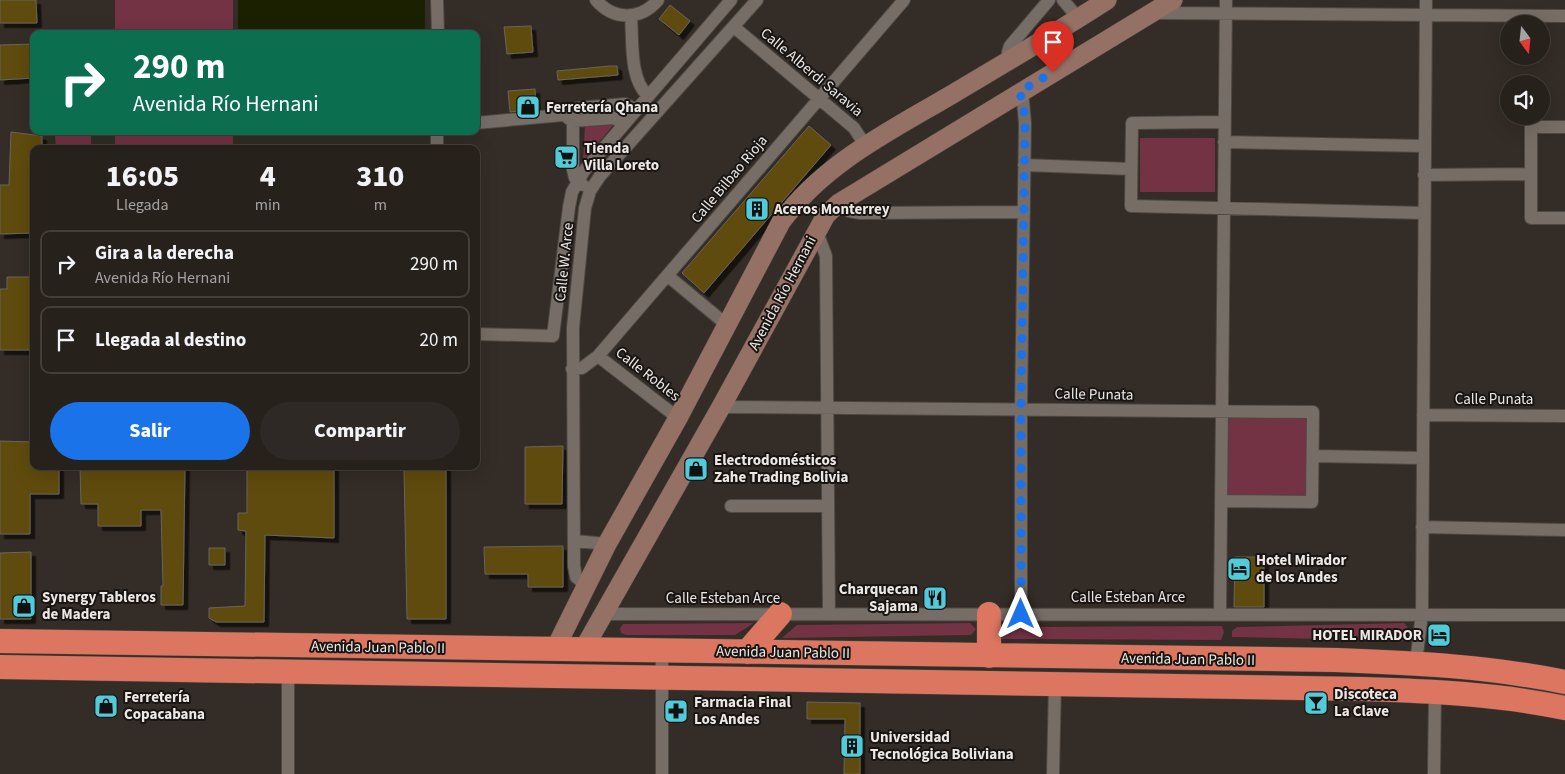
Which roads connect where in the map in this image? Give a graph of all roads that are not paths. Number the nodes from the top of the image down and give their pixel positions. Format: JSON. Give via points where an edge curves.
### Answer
{"nodes":[{"id":1,"x":437,"y":0,"type":"edge"},
{"id":2,"x":596,"y":0,"type":"edge"},
{"id":3,"x":658,"y":0,"type":"edge"},
{"id":4,"x":731,"y":0,"type":"edge"},
{"id":5,"x":757,"y":0,"type":"edge"},
{"id":6,"x":904,"y":0,"type":"edge"},
{"id":7,"x":1049,"y":0,"type":"edge"},
{"id":8,"x":1063,"y":0,"type":"edge"},
{"id":9,"x":1107,"y":0,"type":"edge"},
{"id":10,"x":1174,"y":0,"type":"edge"},
{"id":11,"x":1226,"y":0,"type":"edge"},
{"id":12,"x":1426,"y":0,"type":"edge"},
{"id":13,"x":1155,"y":13,"type":"junction"},
{"id":14,"x":1226,"y":14,"type":"junction"},
{"id":15,"x":1426,"y":14,"type":"junction"},
{"id":16,"x":632,"y":16,"type":"junction"},
{"id":17,"x":1565,"y":16,"type":"edge"},
{"id":18,"x":1078,"y":18,"type":"junction"},
{"id":19,"x":734,"y":27,"type":"junction"},
{"id":20,"x":438,"y":30,"type":"edge"},
{"id":21,"x":1011,"y":60,"type":"junction"},
{"id":22,"x":1019,"y":92,"type":"junction"},
{"id":23,"x":648,"y":96,"type":"junction"},
{"id":24,"x":818,"y":98,"type":"junction"},
{"id":25,"x":636,"y":110,"type":"junction"},
{"id":26,"x":568,"y":118,"type":"junction"},
{"id":27,"x":1224,"y":122,"type":"junction"},
{"id":28,"x":480,"y":123,"type":"edge"},
{"id":29,"x":624,"y":124,"type":"junction"},
{"id":30,"x":1565,"y":127,"type":"edge"},
{"id":31,"x":1224,"y":142,"type":"junction"},
{"id":32,"x":865,"y":145,"type":"junction"},
{"id":33,"x":1425,"y":146,"type":"junction"},
{"id":34,"x":1024,"y":165,"type":"junction"},
{"id":35,"x":1131,"y":169,"type":"junction"},
{"id":36,"x":1530,"y":174,"type":"junction"},
{"id":37,"x":1424,"y":175,"type":"junction"},
{"id":38,"x":578,"y":181,"type":"junction"},
{"id":39,"x":590,"y":191,"type":"junction"},
{"id":40,"x":839,"y":203,"type":"junction"},
{"id":41,"x":1225,"y":209,"type":"junction"},
{"id":42,"x":1024,"y":212,"type":"junction"},
{"id":43,"x":1424,"y":213,"type":"junction"},
{"id":44,"x":1565,"y":218,"type":"edge"},
{"id":45,"x":814,"y":234,"type":"junction"},
{"id":46,"x":668,"y":276,"type":"junction"},
{"id":47,"x":727,"y":325,"type":"junction"},
{"id":48,"x":480,"y":334,"type":"edge"},
{"id":49,"x":598,"y":356,"type":"junction"},
{"id":50,"x":572,"y":369,"type":"junction"},
{"id":51,"x":721,"y":407,"type":"junction"},
{"id":52,"x":827,"y":408,"type":"junction"},
{"id":53,"x":1021,"y":410,"type":"junction"},
{"id":54,"x":1222,"y":412,"type":"junction"},
{"id":55,"x":1423,"y":415,"type":"junction"},
{"id":56,"x":1565,"y":416,"type":"edge"},
{"id":57,"x":678,"y":418,"type":"junction"},
{"id":58,"x":1313,"y":456,"type":"junction"},
{"id":59,"x":1423,"y":458,"type":"junction"},
{"id":60,"x":1222,"y":501,"type":"junction"},
{"id":61,"x":731,"y":506,"type":"dead end"},
{"id":62,"x":828,"y":506,"type":"junction"},
{"id":63,"x":1422,"y":527,"type":"junction"},
{"id":64,"x":1565,"y":530,"type":"edge"},
{"id":65,"x":574,"y":541,"type":"junction"},
{"id":66,"x":607,"y":544,"type":"junction"},
{"id":67,"x":586,"y":585,"type":"junction"},
{"id":68,"x":1422,"y":613,"type":"junction"},
{"id":69,"x":601,"y":614,"type":"junction"},
{"id":70,"x":780,"y":614,"type":"junction"},
{"id":71,"x":829,"y":614,"type":"junction"},
{"id":72,"x":989,"y":614,"type":"junction"},
{"id":73,"x":1021,"y":614,"type":"junction"},
{"id":74,"x":1220,"y":614,"type":"junction"},
{"id":75,"x":1565,"y":615,"type":"edge"},
{"id":76,"x":0,"y":641,"type":"edge"},
{"id":77,"x":554,"y":649,"type":"junction"},
{"id":78,"x":582,"y":650,"type":"junction"},
{"id":79,"x":662,"y":651,"type":"junction"},
{"id":80,"x":747,"y":652,"type":"junction"},
{"id":81,"x":989,"y":656,"type":"junction"},
{"id":82,"x":1416,"y":663,"type":"junction"},
{"id":83,"x":0,"y":667,"type":"edge"},
{"id":84,"x":288,"y":672,"type":"junction"},
{"id":85,"x":662,"y":678,"type":"junction"},
{"id":86,"x":1565,"y":682,"type":"edge"},
{"id":87,"x":1055,"y":684,"type":"junction"},
{"id":88,"x":1435,"y":692,"type":"junction"},
{"id":89,"x":1565,"y":708,"type":"edge"},
{"id":90,"x":288,"y":774,"type":"edge"},
{"id":91,"x":662,"y":774,"type":"edge"},
{"id":92,"x":1054,"y":774,"type":"edge"},
{"id":93,"x":1434,"y":774,"type":"edge"}],
"edges":[{"from":1,"to":20,"type":"street"},
{"from":2,"to":16,"type":"street","via":[[612,12]]},
{"from":3,"to":16,"type":"street","via":[[647,10]]},
{"from":4,"to":23,"type":"street","name":"Calle W. Arce"},
{"from":5,"to":19,"type":"street","name":"Calle W. Arce"},
{"from":6,"to":24,"type":"street","name":"Calle Bilbao Rioja"},
{"from":7,"to":21,"type":"street","via":[[1010,46]]},
{"from":8,"to":18,"type":"street"},
{"from":9,"to":18,"type":"street"},
{"from":10,"to":13,"type":"street","name":"Avenida Río Hernani"},
{"from":11,"to":14,"type":"street"},
{"from":12,"to":15,"type":"street"},
{"from":13,"to":14,"type":"street"},
{"from":13,"to":22,"type":"street","name":"Avenida Río Hernani"},
{"from":14,"to":15,"type":"street"},
{"from":14,"to":27,"type":"street"},
{"from":15,"to":17,"type":"street"},
{"from":15,"to":33,"type":"street"},
{"from":16,"to":23,"type":"street","via":[[636,75],[641,89]]},
{"from":18,"to":21,"type":"street"},
{"from":19,"to":24,"type":"street","name":"Calle Alberdi Saravia"},
{"from":19,"to":39,"type":"street","name":"Calle W. Arce"},
{"from":21,"to":32,"type":"street"},
{"from":22,"to":34,"type":"street","via":[[1025,112]]},
{"from":22,"to":40,"type":"street","name":"Avenida Río Hernani"},
{"from":23,"to":25,"type":"street","name":"Calle W. Arce"},
{"from":24,"to":32,"type":"street","name":"Calle Alberdi Saravia","via":[[854,128]]},
{"from":24,"to":46,"type":"street","name":"Calle Bilbao Rioja"},
{"from":25,"to":26,"type":"street","via":[[625,104],[578,108]]},
{"from":25,"to":29,"type":"street","name":"Calle W. Arce"},
{"from":26,"to":28,"type":"street"},
{"from":26,"to":29,"type":"street","via":[[614,118]]},
{"from":26,"to":38,"type":"street","via":[[573,170]]},
{"from":27,"to":31,"type":"street"},
{"from":27,"to":35,"type":"street","via":[[1132,123]]},
{"from":29,"to":38,"type":"street","name":"Calle W. Arce"},
{"from":30,"to":36,"type":"street","via":[[1531,127]]},
{"from":31,"to":33,"type":"street"},
{"from":31,"to":41,"type":"street"},
{"from":32,"to":47,"type":"street","via":[[831,169],[793,206]]},
{"from":33,"to":37,"type":"street"},
{"from":34,"to":35,"type":"street"},
{"from":34,"to":42,"type":"street"},
{"from":35,"to":41,"type":"street","via":[[1132,206]]},
{"from":36,"to":37,"type":"street"},
{"from":36,"to":44,"type":"street","via":[[1531,218]]},
{"from":37,"to":43,"type":"street"},
{"from":38,"to":39,"type":"street"},
{"from":38,"to":48,"type":"street","name":"Calle W. Arce","via":[[569,207],[553,336]]},
{"from":39,"to":50,"type":"street","name":"Calle W. Arce","via":[[584,217]]},
{"from":40,"to":42,"type":"street","via":[[849,211],[860,213]]},
{"from":40,"to":45,"type":"street","name":"Avenida Río Hernani","via":[[826,215]]},
{"from":41,"to":43,"type":"street"},
{"from":41,"to":54,"type":"street"},
{"from":42,"to":53,"type":"street"},
{"from":43,"to":55,"type":"street"},
{"from":45,"to":51,"type":"street","name":"Avenida Río Hernani"},
{"from":45,"to":52,"type":"street","via":[[826,256]]},
{"from":46,"to":47,"type":"street"},
{"from":46,"to":49,"type":"street","name":"Calle Bilbao Rioja"},
{"from":47,"to":57,"type":"street"},
{"from":49,"to":50,"type":"street","name":"Calle Bilbao Rioja","via":[[582,368]]},
{"from":49,"to":57,"type":"street","name":"Calle Robles"},
{"from":50,"to":65,"type":"street","name":"Calle W. Arce"},
{"from":51,"to":52,"type":"street","name":"Calle Punata"},
{"from":51,"to":69,"type":"street","name":"Avenida Río Hernani"},
{"from":52,"to":53,"type":"street","name":"Calle Punata"},
{"from":52,"to":62,"type":"street"},
{"from":53,"to":54,"type":"street","name":"Calle Punata"},
{"from":53,"to":73,"type":"street"},
{"from":54,"to":58,"type":"street","name":"Calle Punata","via":[[1313,412]]},
{"from":54,"to":60,"type":"street"},
{"from":55,"to":56,"type":"street","name":"Calle Punata"},
{"from":55,"to":59,"type":"street"},
{"from":57,"to":66,"type":"street"},
{"from":58,"to":59,"type":"street"},
{"from":58,"to":60,"type":"street","via":[[1312,502]]},
{"from":59,"to":63,"type":"street"},
{"from":60,"to":74,"type":"street"},
{"from":61,"to":62,"type":"street"},
{"from":62,"to":71,"type":"street"},
{"from":63,"to":64,"type":"street"},
{"from":63,"to":68,"type":"street"},
{"from":65,"to":66,"type":"street"},
{"from":65,"to":67,"type":"street","name":"Calle W. Arce","via":[[576,577]]},
{"from":66,"to":67,"type":"street"},
{"from":67,"to":77,"type":"street"},
{"from":68,"to":74,"type":"street","name":"Calle Esteban Arce"},
{"from":68,"to":75,"type":"street","name":"Calle Esteban Arce"},
{"from":68,"to":82,"type":"street"},
{"from":69,"to":70,"type":"street","name":"Calle Esteban Arce"},
{"from":69,"to":78,"type":"street","name":"Avenida Río Hernani"},
{"from":70,"to":71,"type":"street","name":"Calle Esteban Arce"},
{"from":70,"to":80,"type":"highway"},
{"from":71,"to":72,"type":"street","name":"Calle Esteban Arce"},
{"from":72,"to":73,"type":"street","name":"Calle Esteban Arce"},
{"from":72,"to":81,"type":"highway"},
{"from":73,"to":74,"type":"street","name":"Calle Esteban Arce"},
{"from":76,"to":77,"type":"highway","name":"Avenida Juan Pablo II"},
{"from":77,"to":78,"type":"highway","name":"Avenida Juan Pablo II"},
{"from":78,"to":79,"type":"highway","name":"Avenida Juan Pablo II"},
{"from":79,"to":80,"type":"highway","name":"Avenida Juan Pablo II"},
{"from":79,"to":85,"type":"street"},
{"from":80,"to":81,"type":"highway","name":"Avenida Juan Pablo II"},
{"from":81,"to":82,"type":"highway","name":"Avenida Juan Pablo II"},
{"from":82,"to":86,"type":"highway","name":"Avenida Juan Pablo II","via":[[1506,670]]},
{"from":83,"to":84,"type":"highway","name":"Avenida Juan Pablo II"},
{"from":84,"to":85,"type":"highway","name":"Avenida Juan Pablo II"},
{"from":84,"to":90,"type":"street"},
{"from":85,"to":87,"type":"highway","name":"Avenida Juan Pablo II"},
{"from":85,"to":91,"type":"street"},
{"from":87,"to":88,"type":"highway","name":"Avenida Juan Pablo II"},
{"from":87,"to":92,"type":"street"},
{"from":88,"to":89,"type":"highway","name":"Avenida Juan Pablo II","via":[[1505,698]]},
{"from":88,"to":93,"type":"street"}]}
